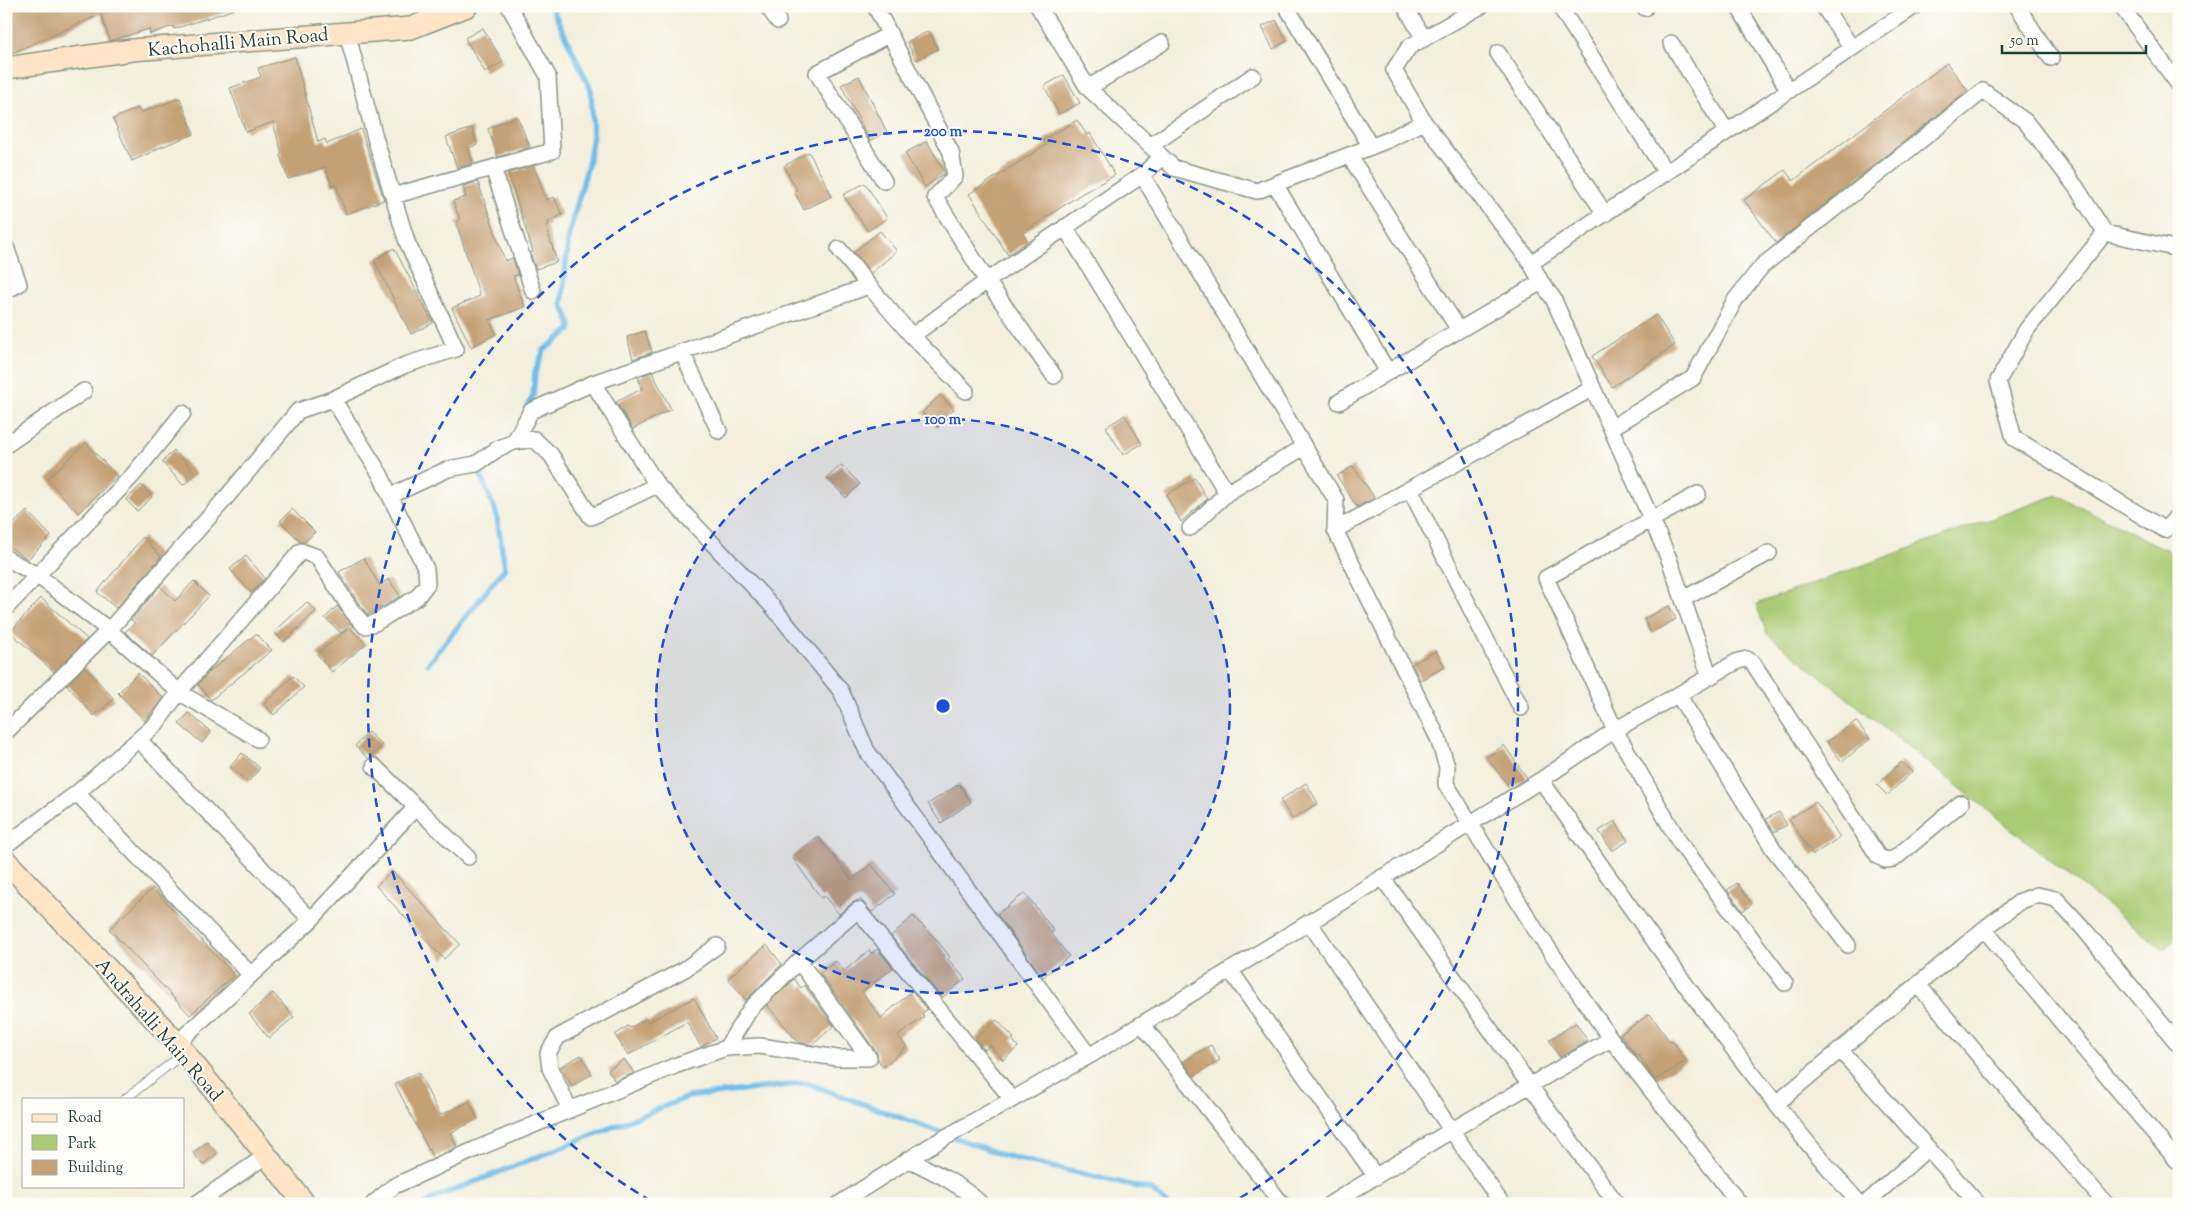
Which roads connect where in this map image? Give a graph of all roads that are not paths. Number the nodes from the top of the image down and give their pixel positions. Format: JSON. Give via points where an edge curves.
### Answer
{"nodes":[{"id":1,"x":466,"y":6,"type":"edge"},
{"id":2,"x":510,"y":6,"type":"edge"},
{"id":3,"x":767,"y":6,"type":"edge"},
{"id":4,"x":875,"y":6,"type":"edge"},
{"id":5,"x":1038,"y":6,"type":"edge"},
{"id":6,"x":1286,"y":6,"type":"edge"},
{"id":7,"x":1405,"y":6,"type":"edge"},
{"id":8,"x":1481,"y":6,"type":"edge"},
{"id":9,"x":1823,"y":6,"type":"edge"},
{"id":10,"x":2017,"y":6,"type":"edge"},
{"id":11,"x":1911,"y":7,"type":"edge"},
{"id":12,"x":2122,"y":7,"type":"edge"},
{"id":13,"x":1738,"y":8,"type":"dead end"},
{"id":14,"x":1563,"y":12,"type":"dead end"},
{"id":15,"x":778,"y":21,"type":"dead end"},
{"id":16,"x":347,"y":33,"type":"junction"},
{"id":17,"x":888,"y":35,"type":"junction"},
{"id":18,"x":1424,"y":39,"type":"junction"},
{"id":19,"x":1162,"y":43,"type":"dead end"},
{"id":20,"x":1671,"y":43,"type":"dead end"},
{"id":21,"x":1852,"y":48,"type":"junction"},
{"id":22,"x":1498,"y":53,"type":"dead end"},
{"id":23,"x":2051,"y":58,"type":"dead end"},
{"id":24,"x":8,"y":64,"type":"edge"},
{"id":25,"x":1253,"y":76,"type":"dead end"},
{"id":26,"x":2179,"y":85,"type":"edge"},
{"id":27,"x":1088,"y":88,"type":"junction"},
{"id":28,"x":1789,"y":91,"type":"junction"},
{"id":29,"x":1424,"y":122,"type":"junction"},
{"id":30,"x":1728,"y":132,"type":"junction"},
{"id":31,"x":1150,"y":146,"type":"junction"},
{"id":32,"x":1371,"y":147,"type":"junction"},
{"id":33,"x":1349,"y":155,"type":"junction"},
{"id":34,"x":1162,"y":157,"type":"junction"},
{"id":35,"x":493,"y":168,"type":"junction"},
{"id":36,"x":1666,"y":173,"type":"junction"},
{"id":37,"x":1142,"y":175,"type":"junction"},
{"id":38,"x":884,"y":181,"type":"dead end"},
{"id":39,"x":1275,"y":184,"type":"junction"},
{"id":40,"x":393,"y":196,"type":"junction"},
{"id":41,"x":1605,"y":214,"type":"junction"},
{"id":42,"x":1065,"y":227,"type":"junction"},
{"id":43,"x":2105,"y":234,"type":"junction"},
{"id":44,"x":6,"y":247,"type":"edge"},
{"id":45,"x":839,"y":248,"type":"dead end"},
{"id":46,"x":2179,"y":249,"type":"edge"},
{"id":47,"x":1531,"y":264,"type":"junction"},
{"id":48,"x":987,"y":281,"type":"junction"},
{"id":49,"x":1541,"y":282,"type":"junction"},
{"id":50,"x":869,"y":286,"type":"junction"},
{"id":51,"x":6,"y":291,"type":"edge"},
{"id":52,"x":533,"y":291,"type":"dead end"},
{"id":53,"x":1459,"y":330,"type":"junction"},
{"id":54,"x":912,"y":336,"type":"junction"},
{"id":55,"x":682,"y":352,"type":"junction"},
{"id":56,"x":1388,"y":372,"type":"junction"},
{"id":57,"x":1054,"y":376,"type":"dead end"},
{"id":58,"x":593,"y":383,"type":"junction"},
{"id":59,"x":1593,"y":388,"type":"junction"},
{"id":60,"x":84,"y":391,"type":"dead end"},
{"id":61,"x":966,"y":391,"type":"dead end"},
{"id":62,"x":333,"y":399,"type":"junction"},
{"id":63,"x":1339,"y":402,"type":"dead end"},
{"id":64,"x":183,"y":413,"type":"dead end"},
{"id":65,"x":1611,"y":428,"type":"junction"},
{"id":66,"x":719,"y":431,"type":"dead end"},
{"id":67,"x":514,"y":442,"type":"junction"},
{"id":68,"x":6,"y":445,"type":"edge"},
{"id":69,"x":1304,"y":447,"type":"junction"},
{"id":70,"x":657,"y":485,"type":"junction"},
{"id":71,"x":1410,"y":489,"type":"junction"},
{"id":72,"x":1227,"y":493,"type":"junction"},
{"id":73,"x":1698,"y":494,"type":"dead end"},
{"id":74,"x":390,"y":496,"type":"junction"},
{"id":75,"x":2179,"y":514,"type":"edge"},
{"id":76,"x":1651,"y":520,"type":"junction"},
{"id":77,"x":1190,"y":528,"type":"dead end"},
{"id":78,"x":1335,"y":530,"type":"junction"},
{"id":79,"x":1769,"y":553,"type":"dead end"},
{"id":80,"x":6,"y":558,"type":"edge"},
{"id":81,"x":37,"y":575,"type":"junction"},
{"id":82,"x":1683,"y":599,"type":"junction"},
{"id":83,"x":6,"y":608,"type":"edge"},
{"id":84,"x":109,"y":630,"type":"junction"},
{"id":85,"x":1710,"y":677,"type":"junction"},
{"id":86,"x":179,"y":692,"type":"junction"},
{"id":87,"x":1679,"y":696,"type":"junction"},
{"id":88,"x":1521,"y":708,"type":"dead end"},
{"id":89,"x":1615,"y":730,"type":"junction"},
{"id":90,"x":6,"y":732,"type":"edge"},
{"id":91,"x":258,"y":739,"type":"dead end"},
{"id":92,"x":139,"y":740,"type":"junction"},
{"id":93,"x":374,"y":766,"type":"dead end"},
{"id":94,"x":1541,"y":780,"type":"junction"},
{"id":95,"x":77,"y":793,"type":"junction"},
{"id":96,"x":1961,"y":803,"type":"dead end"},
{"id":97,"x":416,"y":807,"type":"junction"},
{"id":98,"x":1470,"y":824,"type":"junction"},
{"id":99,"x":6,"y":846,"type":"edge"},
{"id":100,"x":468,"y":857,"type":"dead end"},
{"id":101,"x":6,"y":861,"type":"edge"},
{"id":102,"x":1382,"y":877,"type":"junction"},
{"id":103,"x":312,"y":920,"type":"junction"},
{"id":104,"x":1308,"y":922,"type":"junction"},
{"id":105,"x":1984,"y":928,"type":"junction"},
{"id":106,"x":1848,"y":945,"type":"dead end"},
{"id":107,"x":717,"y":946,"type":"dead end"},
{"id":108,"x":799,"y":961,"type":"junction"},
{"id":109,"x":1230,"y":970,"type":"junction"},
{"id":110,"x":251,"y":976,"type":"junction"},
{"id":111,"x":1785,"y":983,"type":"dead end"},
{"id":112,"x":1919,"y":986,"type":"junction"},
{"id":113,"x":1142,"y":1024,"type":"junction"},
{"id":114,"x":1611,"y":1039,"type":"junction"},
{"id":115,"x":2179,"y":1045,"type":"edge"},
{"id":116,"x":180,"y":1048,"type":"junction"},
{"id":117,"x":726,"y":1048,"type":"junction"},
{"id":118,"x":1840,"y":1050,"type":"junction"},
{"id":119,"x":1089,"y":1056,"type":"junction"},
{"id":120,"x":1530,"y":1087,"type":"junction"},
{"id":121,"x":126,"y":1098,"type":"edge"},
{"id":122,"x":1012,"y":1099,"type":"junction"},
{"id":123,"x":1776,"y":1104,"type":"junction"},
{"id":124,"x":570,"y":1110,"type":"junction"},
{"id":125,"x":1452,"y":1130,"type":"junction"},
{"id":126,"x":1928,"y":1148,"type":"junction"},
{"id":127,"x":267,"y":1155,"type":"junction"},
{"id":128,"x":908,"y":1159,"type":"junction"},
{"id":129,"x":2179,"y":1163,"type":"edge"},
{"id":130,"x":1376,"y":1177,"type":"junction"},
{"id":131,"x":1855,"y":1202,"type":"edge"},
{"id":132,"x":196,"y":1204,"type":"edge"},
{"id":133,"x":305,"y":1204,"type":"edge"},
{"id":134,"x":373,"y":1204,"type":"edge"},
{"id":135,"x":839,"y":1204,"type":"edge"},
{"id":136,"x":982,"y":1204,"type":"edge"},
{"id":137,"x":1282,"y":1204,"type":"edge"},
{"id":138,"x":1330,"y":1204,"type":"edge"},
{"id":139,"x":1502,"y":1204,"type":"edge"},
{"id":140,"x":1617,"y":1204,"type":"edge"},
{"id":141,"x":1740,"y":1204,"type":"edge"},
{"id":142,"x":1978,"y":1204,"type":"edge"},
{"id":143,"x":2106,"y":1204,"type":"edge"}],
"edges":[{"from":1,"to":16,"type":"street","name":"Kachohalli Main Road","via":[[411,28]]},
{"from":2,"to":35,"type":"street","via":[[548,76],[552,151]]},
{"from":3,"to":15,"type":"street"},
{"from":4,"to":17,"type":"street"},
{"from":5,"to":27,"type":"street"},
{"from":6,"to":32,"type":"street"},
{"from":7,"to":18,"type":"street"},
{"from":8,"to":18,"type":"street"},
{"from":9,"to":21,"type":"street"},
{"from":10,"to":23,"type":"street"},
{"from":11,"to":21,"type":"street"},
{"from":12,"to":26,"type":"street"},
{"from":13,"to":28,"type":"street"},
{"from":14,"to":36,"type":"street"},
{"from":16,"to":24,"type":"street","name":"Kachohalli Main Road","via":[[132,50]]},
{"from":16,"to":40,"type":"street"},
{"from":17,"to":38,"type":"street","via":[[817,73]]},
{"from":17,"to":48,"type":"street","via":[[951,152],[955,176],[936,197]]},
{"from":18,"to":29,"type":"street","via":[[1409,47],[1394,70]]},
{"from":19,"to":27,"type":"street"},
{"from":20,"to":30,"type":"street"},
{"from":21,"to":28,"type":"street"},
{"from":22,"to":41,"type":"street"},
{"from":25,"to":31,"type":"street"},
{"from":27,"to":31,"type":"street"},
{"from":28,"to":30,"type":"street"},
{"from":29,"to":32,"type":"street"},
{"from":29,"to":47,"type":"street"},
{"from":30,"to":36,"type":"street"},
{"from":31,"to":34,"type":"street"},
{"from":32,"to":33,"type":"street"},
{"from":33,"to":39,"type":"street"},
{"from":33,"to":53,"type":"street"},
{"from":34,"to":37,"type":"street"},
{"from":34,"to":39,"type":"street","via":[[1174,168],[1257,191]]},
{"from":35,"to":40,"type":"street"},
{"from":35,"to":52,"type":"street"},
{"from":36,"to":41,"type":"street"},
{"from":37,"to":42,"type":"street"},
{"from":37,"to":69,"type":"street"},
{"from":39,"to":56,"type":"street"},
{"from":40,"to":62,"type":"street","via":[[407,242],[456,349],[405,365]]},
{"from":41,"to":47,"type":"street"},
{"from":42,"to":48,"type":"street"},
{"from":42,"to":72,"type":"street"},
{"from":43,"to":46,"type":"street"},
{"from":43,"to":65,"type":"street","via":[[2076,186],[2025,121],[1983,91],[1762,266],[1735,300],[1693,378]]},
{"from":43,"to":75,"type":"street","via":[[2027,329],[1998,381],[2014,438],[2165,530]]},
{"from":44,"to":51,"type":"street","via":[[19,284]]},
{"from":45,"to":50,"type":"street"},
{"from":47,"to":49,"type":"street"},
{"from":48,"to":54,"type":"street"},
{"from":48,"to":57,"type":"street"},
{"from":49,"to":53,"type":"street"},
{"from":49,"to":59,"type":"street","via":[[1553,298]]},
{"from":50,"to":54,"type":"street"},
{"from":50,"to":55,"type":"street"},
{"from":53,"to":56,"type":"street"},
{"from":54,"to":61,"type":"street"},
{"from":55,"to":58,"type":"street"},
{"from":55,"to":66,"type":"street"},
{"from":56,"to":63,"type":"street"},
{"from":58,"to":67,"type":"street","via":[[531,411]]},
{"from":58,"to":70,"type":"street"},
{"from":59,"to":65,"type":"street"},
{"from":59,"to":71,"type":"street"},
{"from":60,"to":68,"type":"street"},
{"from":62,"to":74,"type":"street","via":[[380,474]]},
{"from":62,"to":84,"type":"street","via":[[298,410],[225,499]]},
{"from":64,"to":81,"type":"street","via":[[133,475]]},
{"from":65,"to":76,"type":"street"},
{"from":67,"to":70,"type":"street","via":[[534,439],[551,455],[591,517]]},
{"from":67,"to":74,"type":"street","via":[[476,464],[448,469]]},
{"from":69,"to":72,"type":"street"},
{"from":69,"to":78,"type":"street","via":[[1336,500]]},
{"from":70,"to":119,"type":"street","via":[[772,606],[841,690],[867,751]]},
{"from":71,"to":78,"type":"street"},
{"from":71,"to":88,"type":"street"},
{"from":72,"to":77,"type":"street"},
{"from":73,"to":76,"type":"street"},
{"from":74,"to":86,"type":"street","via":[[426,569],[426,584],[417,597],[365,626],[317,557],[301,551]]},
{"from":76,"to":82,"type":"street"},
{"from":76,"to":89,"type":"street","via":[[1546,578]]},
{"from":78,"to":98,"type":"street","via":[[1438,738],[1447,767],[1446,784]]},
{"from":79,"to":82,"type":"street"},
{"from":80,"to":81,"type":"street"},
{"from":81,"to":83,"type":"street"},
{"from":81,"to":84,"type":"street"},
{"from":82,"to":85,"type":"street"},
{"from":84,"to":86,"type":"street"},
{"from":84,"to":90,"type":"street"},
{"from":85,"to":87,"type":"street"},
{"from":85,"to":96,"type":"street","via":[[1738,661],[1747,659],[1753,663],[1878,856],[1894,859]]},
{"from":86,"to":91,"type":"street"},
{"from":86,"to":92,"type":"street","via":[[156,724]]},
{"from":87,"to":89,"type":"street"},
{"from":87,"to":106,"type":"street","via":[[1774,850]]},
{"from":89,"to":94,"type":"street"},
{"from":89,"to":111,"type":"street","via":[[1680,843]]},
{"from":92,"to":95,"type":"street"},
{"from":92,"to":103,"type":"street"},
{"from":93,"to":97,"type":"street"},
{"from":94,"to":98,"type":"street"},
{"from":94,"to":123,"type":"street"},
{"from":95,"to":99,"type":"street"},
{"from":95,"to":110,"type":"street"},
{"from":97,"to":100,"type":"street"},
{"from":97,"to":103,"type":"street"},
{"from":98,"to":102,"type":"street"},
{"from":98,"to":114,"type":"street","via":[[1535,929]]},
{"from":101,"to":116,"type":"street","name":"Andrahalli Main Road"},
{"from":102,"to":104,"type":"street"},
{"from":102,"to":120,"type":"street"},
{"from":103,"to":110,"type":"street"},
{"from":104,"to":109,"type":"street"},
{"from":104,"to":125,"type":"street"},
{"from":105,"to":112,"type":"street"},
{"from":105,"to":115,"type":"street","via":[[2021,901],[2037,895],[2056,898]]},
{"from":105,"to":129,"type":"street"},
{"from":107,"to":124,"type":"street","via":[[685,969],[558,1037],[548,1053],[550,1068]]},
{"from":108,"to":117,"type":"street","via":[[751,1008]]},
{"from":108,"to":117,"type":"street","via":[[869,1058],[837,1058],[760,1046]]},
{"from":108,"to":122,"type":"street","via":[[858,910]]},
{"from":109,"to":113,"type":"street"},
{"from":109,"to":130,"type":"street"},
{"from":110,"to":116,"type":"street"},
{"from":112,"to":118,"type":"street"},
{"from":112,"to":143,"type":"street"},
{"from":113,"to":119,"type":"street"},
{"from":113,"to":137,"type":"street"},
{"from":114,"to":120,"type":"street"},
{"from":114,"to":141,"type":"street"},
{"from":116,"to":121,"type":"lane"},
{"from":116,"to":127,"type":"street","name":"Andrahalli Main Road"},
{"from":117,"to":124,"type":"street"},
{"from":118,"to":123,"type":"street"},
{"from":118,"to":126,"type":"street"},
{"from":119,"to":122,"type":"street"},
{"from":120,"to":125,"type":"street"},
{"from":120,"to":140,"type":"street"},
{"from":122,"to":128,"type":"street"},
{"from":123,"to":131,"type":"street"},
{"from":124,"to":134,"type":"street","via":[[394,1186]]},
{"from":125,"to":130,"type":"street"},
{"from":125,"to":139,"type":"street"},
{"from":126,"to":131,"type":"street"},
{"from":126,"to":142,"type":"street"},
{"from":127,"to":132,"type":"street"},
{"from":127,"to":133,"type":"street","name":"Andrahalli Main Road"},
{"from":128,"to":135,"type":"street"},
{"from":128,"to":136,"type":"street","via":[[949,1179]]},
{"from":130,"to":138,"type":"street"}]}
